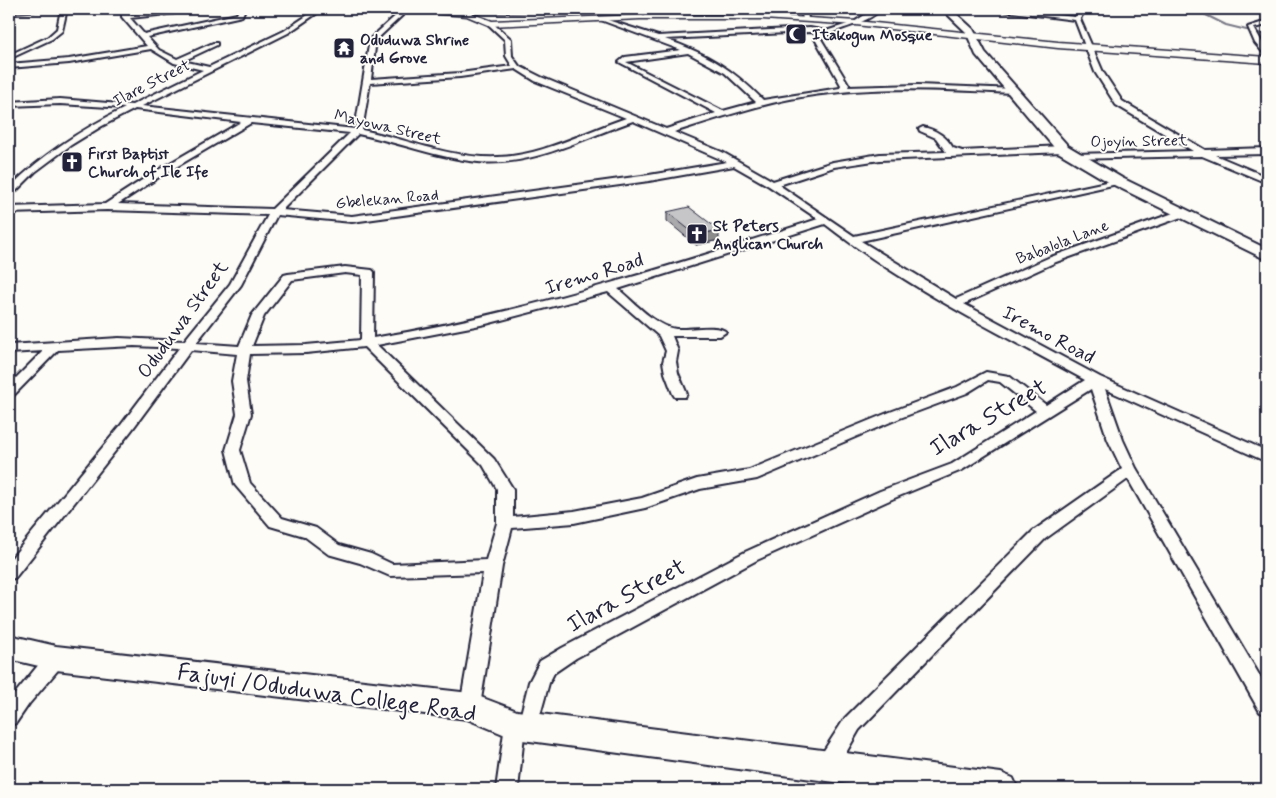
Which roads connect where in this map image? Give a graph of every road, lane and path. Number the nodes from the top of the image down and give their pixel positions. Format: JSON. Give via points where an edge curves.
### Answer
{"nodes":[{"id":1,"x":34,"y":9,"type":"edge"},
{"id":2,"x":64,"y":9,"type":"edge"},
{"id":3,"x":125,"y":9,"type":"edge"},
{"id":4,"x":211,"y":9,"type":"edge"},
{"id":5,"x":242,"y":9,"type":"edge"},
{"id":6,"x":399,"y":9,"type":"edge"},
{"id":7,"x":406,"y":9,"type":"edge"},
{"id":8,"x":415,"y":9,"type":"edge"},
{"id":9,"x":426,"y":9,"type":"edge"},
{"id":10,"x":541,"y":9,"type":"edge"},
{"id":11,"x":804,"y":9,"type":"edge"},
{"id":12,"x":878,"y":9,"type":"edge"},
{"id":13,"x":946,"y":9,"type":"edge"},
{"id":14,"x":991,"y":9,"type":"edge"},
{"id":15,"x":1082,"y":9,"type":"edge"},
{"id":16,"x":9,"y":10,"type":"edge"},
{"id":17,"x":318,"y":10,"type":"edge"},
{"id":18,"x":450,"y":10,"type":"edge"},
{"id":19,"x":467,"y":11,"type":"edge"},
{"id":20,"x":743,"y":12,"type":"edge"},
{"id":21,"x":125,"y":17,"type":"junction"},
{"id":22,"x":600,"y":18,"type":"junction"},
{"id":23,"x":1077,"y":19,"type":"junction"},
{"id":24,"x":806,"y":20,"type":"junction"},
{"id":25,"x":856,"y":23,"type":"junction"},
{"id":26,"x":1267,"y":23,"type":"edge"},
{"id":27,"x":491,"y":24,"type":"junction"},
{"id":28,"x":826,"y":33,"type":"junction"},
{"id":29,"x":144,"y":36,"type":"junction"},
{"id":30,"x":974,"y":37,"type":"junction"},
{"id":31,"x":655,"y":38,"type":"junction"},
{"id":32,"x":215,"y":44,"type":"dead end"},
{"id":33,"x":152,"y":47,"type":"junction"},
{"id":34,"x":1087,"y":47,"type":"junction"},
{"id":35,"x":689,"y":51,"type":"junction"},
{"id":36,"x":1267,"y":55,"type":"edge"},
{"id":37,"x":9,"y":57,"type":"edge"},
{"id":38,"x":1267,"y":60,"type":"edge"},
{"id":39,"x":176,"y":62,"type":"junction"},
{"id":40,"x":9,"y":66,"type":"edge"},
{"id":41,"x":517,"y":67,"type":"junction"},
{"id":42,"x":209,"y":69,"type":"junction"},
{"id":43,"x":366,"y":81,"type":"junction"},
{"id":44,"x":843,"y":90,"type":"junction"},
{"id":45,"x":1013,"y":91,"type":"junction"},
{"id":46,"x":762,"y":103,"type":"junction"},
{"id":47,"x":9,"y":104,"type":"edge"},
{"id":48,"x":132,"y":108,"type":"junction"},
{"id":49,"x":723,"y":114,"type":"junction"},
{"id":50,"x":631,"y":119,"type":"junction"},
{"id":51,"x":248,"y":121,"type":"junction"},
{"id":52,"x":923,"y":129,"type":"dead end"},
{"id":53,"x":357,"y":131,"type":"junction"},
{"id":54,"x":666,"y":132,"type":"junction"},
{"id":55,"x":1267,"y":151,"type":"edge"},
{"id":56,"x":958,"y":152,"type":"junction"},
{"id":57,"x":1068,"y":153,"type":"junction"},
{"id":58,"x":1205,"y":154,"type":"junction"},
{"id":59,"x":736,"y":163,"type":"junction"},
{"id":60,"x":1267,"y":180,"type":"edge"},
{"id":61,"x":1117,"y":181,"type":"junction"},
{"id":62,"x":772,"y":184,"type":"junction"},
{"id":63,"x":9,"y":193,"type":"edge"},
{"id":64,"x":107,"y":207,"type":"junction"},
{"id":65,"x":9,"y":210,"type":"edge"},
{"id":66,"x":274,"y":212,"type":"junction"},
{"id":67,"x":1183,"y":213,"type":"junction"},
{"id":68,"x":826,"y":220,"type":"junction"},
{"id":69,"x":852,"y":240,"type":"junction"},
{"id":70,"x":1267,"y":255,"type":"edge"},
{"id":71,"x":611,"y":289,"type":"junction"},
{"id":72,"x":955,"y":304,"type":"junction"},
{"id":73,"x":660,"y":330,"type":"junction"},
{"id":74,"x":720,"y":332,"type":"dead end"},
{"id":75,"x":367,"y":343,"type":"junction"},
{"id":76,"x":187,"y":346,"type":"junction"},
{"id":77,"x":53,"y":348,"type":"junction"},
{"id":78,"x":9,"y":349,"type":"edge"},
{"id":79,"x":244,"y":350,"type":"junction"},
{"id":80,"x":1095,"y":380,"type":"junction"},
{"id":81,"x":9,"y":392,"type":"edge"},
{"id":82,"x":680,"y":394,"type":"dead end"},
{"id":83,"x":1046,"y":412,"type":"junction"},
{"id":84,"x":1267,"y":457,"type":"edge"},
{"id":85,"x":1129,"y":471,"type":"junction"},
{"id":86,"x":505,"y":523,"type":"junction"},
{"id":87,"x":493,"y":566,"type":"junction"},
{"id":88,"x":9,"y":573,"type":"edge"},
{"id":89,"x":9,"y":648,"type":"edge"},
{"id":90,"x":56,"y":658,"type":"junction"},
{"id":91,"x":470,"y":706,"type":"junction"},
{"id":92,"x":1267,"y":706,"type":"edge"},
{"id":93,"x":9,"y":717,"type":"edge"},
{"id":94,"x":521,"y":726,"type":"junction"},
{"id":95,"x":827,"y":765,"type":"junction"},
{"id":96,"x":507,"y":789,"type":"edge"},
{"id":97,"x":1001,"y":789,"type":"edge"}],
"edges":[{"from":1,"to":16,"type":"street"},
{"from":2,"to":37,"type":"street","via":[[60,30]]},
{"from":3,"to":21,"type":"street"},
{"from":4,"to":21,"type":"street"},
{"from":5,"to":29,"type":"street","via":[[240,15]]},
{"from":6,"to":7,"type":"street"},
{"from":7,"to":8,"type":"street"},
{"from":7,"to":18,"type":"street"},
{"from":7,"to":43,"type":"street","via":[[373,39]]},
{"from":9,"to":18,"type":"street"},
{"from":10,"to":19,"type":"street"},
{"from":11,"to":24,"type":"street"},
{"from":12,"to":25,"type":"street"},
{"from":13,"to":30,"type":"main road"},
{"from":14,"to":23,"type":"street"},
{"from":15,"to":23,"type":"street"},
{"from":17,"to":42,"type":"street","name":"Ilare Street","via":[[286,32]]},
{"from":18,"to":19,"type":"street"},
{"from":19,"to":27,"type":"street"},
{"from":20,"to":22,"type":"street"},
{"from":20,"to":24,"type":"street"},
{"from":21,"to":29,"type":"street"},
{"from":22,"to":27,"type":"street"},
{"from":22,"to":31,"type":"street"},
{"from":23,"to":34,"type":"street","name":"Ojoyin Street"},
{"from":24,"to":25,"type":"street"},
{"from":25,"to":28,"type":"street"},
{"from":25,"to":30,"type":"street"},
{"from":26,"to":36,"type":"street","via":[[1251,27]]},
{"from":27,"to":41,"type":"street","via":[[508,39],[509,56]]},
{"from":28,"to":31,"type":"street","via":[[810,30]]},
{"from":28,"to":44,"type":"street","via":[[818,39],[845,85]]},
{"from":29,"to":33,"type":"street"},
{"from":30,"to":34,"type":"street"},
{"from":30,"to":45,"type":"main road","via":[[980,53]]},
{"from":31,"to":35,"type":"street"},
{"from":32,"to":39,"type":"street"},
{"from":33,"to":39,"type":"street"},
{"from":33,"to":40,"type":"street","via":[[69,61]]},
{"from":34,"to":38,"type":"street"},
{"from":34,"to":58,"type":"street","name":"Ojoyin Street","via":[[1120,103]]},
{"from":35,"to":46,"type":"street","via":[[728,71]]},
{"from":35,"to":49,"type":"street","via":[[622,62]]},
{"from":39,"to":42,"type":"street"},
{"from":41,"to":43,"type":"street","via":[[460,76]]},
{"from":41,"to":50,"type":"street","name":"Iremo Road"},
{"from":42,"to":48,"type":"street","name":"Ilare Street"},
{"from":43,"to":53,"type":"street"},
{"from":44,"to":45,"type":"street","via":[[918,87]]},
{"from":44,"to":46,"type":"street"},
{"from":45,"to":57,"type":"main road"},
{"from":46,"to":49,"type":"street"},
{"from":47,"to":48,"type":"street","name":"Mayowa Street","via":[[77,103]]},
{"from":48,"to":51,"type":"street","name":"Mayowa Street"},
{"from":48,"to":63,"type":"street","name":"Ilare Street","via":[[68,143],[32,170]]},
{"from":49,"to":54,"type":"street"},
{"from":50,"to":53,"type":"street","name":"Mayowa Street","via":[[553,147],[500,160],[445,154]]},
{"from":50,"to":54,"type":"street","name":"Iremo Road"},
{"from":51,"to":53,"type":"street","name":"Mayowa Street"},
{"from":51,"to":64,"type":"street"},
{"from":52,"to":56,"type":"street","via":[[937,134],[949,150]]},
{"from":53,"to":66,"type":"street","name":"Oduduwa Street"},
{"from":54,"to":59,"type":"street","name":"Iremo Road"},
{"from":55,"to":58,"type":"street","name":"Ojoyin Street"},
{"from":56,"to":57,"type":"street","name":"Ojoyin Street"},
{"from":56,"to":62,"type":"street","name":"Ojoyin Street","via":[[866,159],[833,165]]},
{"from":57,"to":58,"type":"street","name":"Ojoyin Street"},
{"from":57,"to":61,"type":"main road"},
{"from":58,"to":60,"type":"street","name":"Ojoyin Street"},
{"from":59,"to":62,"type":"street","name":"Iremo Road"},
{"from":59,"to":66,"type":"street","name":"Gbelekan Road","via":[[379,217],[352,219]]},
{"from":61,"to":67,"type":"main road"},
{"from":61,"to":69,"type":"street"},
{"from":62,"to":68,"type":"street","name":"Iremo Road"},
{"from":64,"to":65,"type":"street","name":"Gbelekan Road"},
{"from":64,"to":66,"type":"street","name":"Gbelekan Road"},
{"from":66,"to":76,"type":"street","name":"Oduduwa Street","via":[[235,285]]},
{"from":67,"to":70,"type":"main road"},
{"from":67,"to":72,"type":"street","name":"Babalola Lane","via":[[1052,260]]},
{"from":68,"to":69,"type":"street","name":"Iremo Road"},
{"from":68,"to":71,"type":"street","name":"Iremo Road"},
{"from":69,"to":72,"type":"street","name":"Iremo Road"},
{"from":71,"to":73,"type":"street"},
{"from":71,"to":75,"type":"street","name":"Iremo Road","via":[[546,307]]},
{"from":72,"to":80,"type":"street","name":"Iremo Road"},
{"from":73,"to":74,"type":"street"},
{"from":73,"to":82,"type":"street","via":[[672,351],[669,363]]},
{"from":75,"to":79,"type":"street","name":"Iremo Road"},
{"from":75,"to":79,"type":"street","via":[[369,275],[364,270],[345,270],[288,277],[258,314]]},
{"from":75,"to":86,"type":"street","via":[[488,462],[506,489]]},
{"from":76,"to":77,"type":"street","name":"Iremo Road","via":[[134,342]]},
{"from":76,"to":79,"type":"street","name":"Iremo Road"},
{"from":76,"to":88,"type":"street","name":"Oduduwa Street","via":[[126,428]]},
{"from":77,"to":78,"type":"street","name":"Iremo Road"},
{"from":77,"to":81,"type":"street"},
{"from":79,"to":87,"type":"street","via":[[240,381],[244,414],[233,450],[243,485],[276,522],[310,532],[334,550],[365,558],[390,570]]},
{"from":80,"to":83,"type":"street","name":"Ilara Street"},
{"from":80,"to":84,"type":"street","name":"Iremo Road"},
{"from":80,"to":85,"type":"street","via":[[1109,427]]},
{"from":83,"to":86,"type":"street","via":[[1004,379],[986,376],[962,390],[752,475],[697,484],[645,503],[574,516]]},
{"from":83,"to":94,"type":"street","name":"Ilara Street","via":[[957,467],[751,556],[569,653],[547,667]]},
{"from":85,"to":92,"type":"street"},
{"from":85,"to":95,"type":"street","via":[[1040,535],[852,724]]},
{"from":86,"to":87,"type":"street"},
{"from":87,"to":91,"type":"street"},
{"from":89,"to":90,"type":"main road","name":"Fajuyi /Oduduwa College Road"},
{"from":90,"to":91,"type":"main road","name":"Fajuyi /Oduduwa College Road"},
{"from":90,"to":93,"type":"street"},
{"from":91,"to":94,"type":"main road","name":"Fajuyi /Oduduwa College Road"},
{"from":94,"to":95,"type":"main road","name":"Fajuyi /Oduduwa College Road"},
{"from":94,"to":96,"type":"street","name":"Ilara Street"},
{"from":95,"to":97,"type":"main road","name":"Fajuyi /Oduduwa College Road"}]}
